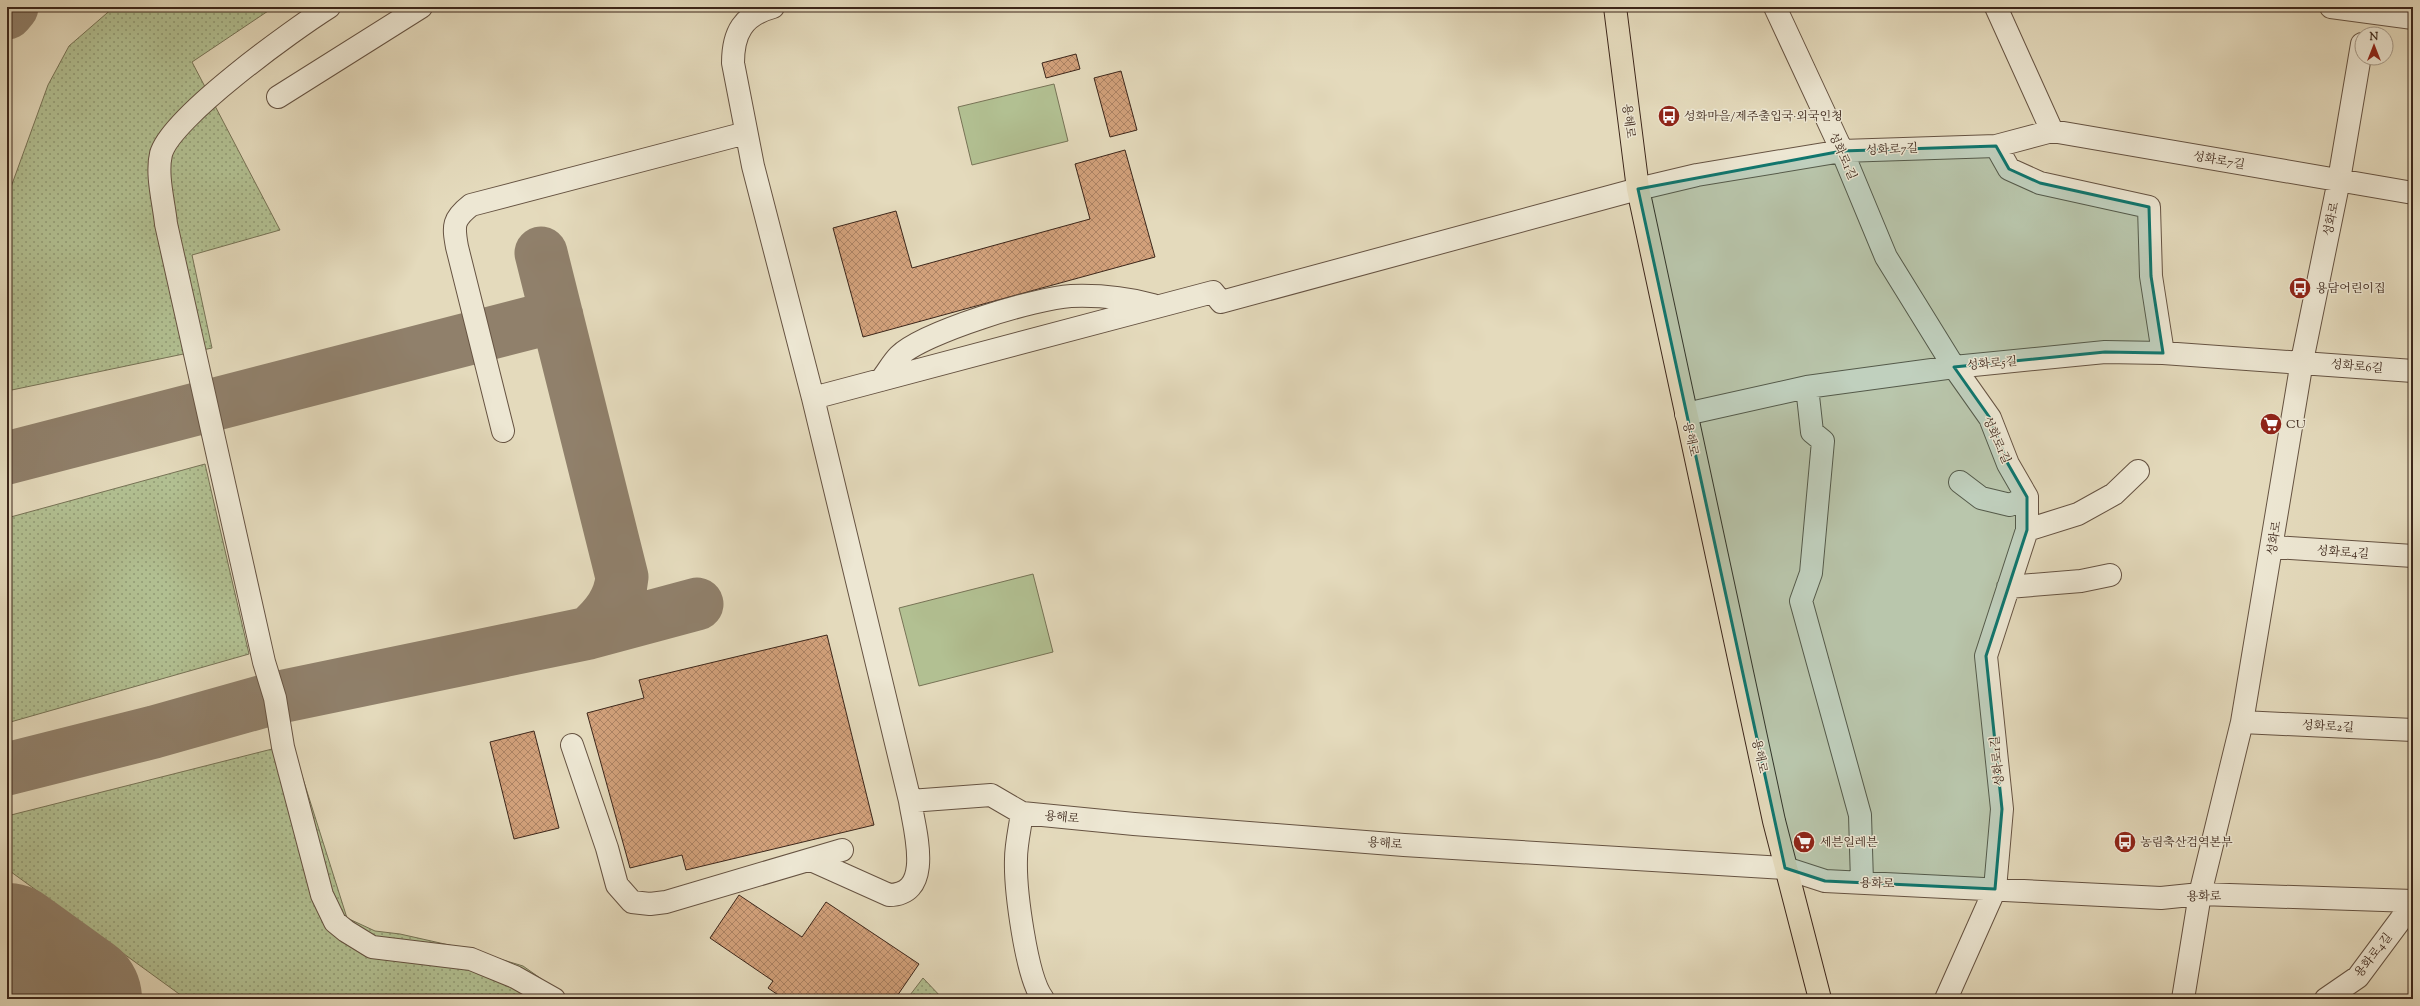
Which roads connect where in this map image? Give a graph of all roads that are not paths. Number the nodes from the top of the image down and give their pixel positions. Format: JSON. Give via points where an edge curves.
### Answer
{"nodes":[{"id":1,"x":329,"y":7,"type":"edge"},
{"id":2,"x":421,"y":7,"type":"edge"},
{"id":3,"x":773,"y":7,"type":"edge"},
{"id":4,"x":1614,"y":7,"type":"edge"},
{"id":5,"x":1775,"y":7,"type":"edge"},
{"id":6,"x":1996,"y":7,"type":"edge"},
{"id":7,"x":2331,"y":7,"type":"edge"},
{"id":8,"x":2368,"y":10,"type":"edge"},
{"id":9,"x":2413,"y":18,"type":"edge"},
{"id":10,"x":2365,"y":26,"type":"edge"},
{"id":11,"x":2358,"y":66,"type":"edge"},
{"id":12,"x":278,"y":97,"type":"dead end"},
{"id":13,"x":2052,"y":131,"type":"junction"},
{"id":14,"x":746,"y":133,"type":"junction"},
{"id":15,"x":1996,"y":146,"type":"junction"},
{"id":16,"x":1842,"y":151,"type":"junction"},
{"id":17,"x":2339,"y":180,"type":"junction"},
{"id":18,"x":1638,"y":189,"type":"junction"},
{"id":19,"x":2413,"y":193,"type":"edge"},
{"id":20,"x":1158,"y":306,"type":"junction"},
{"id":21,"x":2163,"y":353,"type":"junction"},
{"id":22,"x":2302,"y":361,"type":"junction"},
{"id":23,"x":1954,"y":367,"type":"junction"},
{"id":24,"x":2413,"y":370,"type":"edge"},
{"id":25,"x":881,"y":380,"type":"junction"},
{"id":26,"x":1807,"y":387,"type":"junction"},
{"id":27,"x":813,"y":398,"type":"junction"},
{"id":28,"x":1686,"y":414,"type":"junction"},
{"id":29,"x":503,"y":431,"type":"dead end"},
{"id":30,"x":2138,"y":471,"type":"dead end"},
{"id":31,"x":1960,"y":482,"type":"dead end"},
{"id":32,"x":2027,"y":497,"type":"junction"},
{"id":33,"x":2027,"y":530,"type":"junction"},
{"id":34,"x":2273,"y":547,"type":"junction"},
{"id":35,"x":2413,"y":556,"type":"edge"},
{"id":36,"x":2110,"y":575,"type":"dead end"},
{"id":37,"x":2008,"y":588,"type":"junction"},
{"id":38,"x":2242,"y":722,"type":"junction"},
{"id":39,"x":2413,"y":730,"type":"edge"},
{"id":40,"x":572,"y":746,"type":"dead end"},
{"id":41,"x":910,"y":801,"type":"junction"},
{"id":42,"x":1022,"y":813,"type":"junction"},
{"id":43,"x":842,"y":850,"type":"dead end"},
{"id":44,"x":811,"y":860,"type":"junction"},
{"id":45,"x":1785,"y":868,"type":"junction"},
{"id":46,"x":1862,"y":882,"type":"junction"},
{"id":47,"x":1995,"y":889,"type":"junction"},
{"id":48,"x":2200,"y":894,"type":"junction"},
{"id":49,"x":2413,"y":902,"type":"edge"},
{"id":50,"x":554,"y":999,"type":"edge"},
{"id":51,"x":1044,"y":999,"type":"edge"},
{"id":52,"x":1820,"y":999,"type":"edge"},
{"id":53,"x":1946,"y":999,"type":"edge"},
{"id":54,"x":2183,"y":999,"type":"edge"},
{"id":55,"x":2326,"y":999,"type":"edge"}],
"edges":[{"from":1,"to":50,"type":"street","via":[[273,45],[199,107],[169,138],[161,156],[160,169],[166,224],[275,698],[283,747],[322,895],[335,922],[346,932],[372,947],[471,959],[515,977]]},
{"from":2,"to":12,"type":"street"},
{"from":3,"to":14,"type":"street","via":[[751,16],[740,27],[733,45],[733,63]]},
{"from":4,"to":18,"type":"main road","name":"용해로"},
{"from":5,"to":16,"type":"street","name":"성화로1길"},
{"from":6,"to":13,"type":"street"},
{"from":7,"to":8,"type":"street"},
{"from":8,"to":9,"type":"street"},
{"from":8,"to":10,"type":"street"},
{"from":11,"to":17,"type":"street","name":"성화로"},
{"from":13,"to":15,"type":"street","name":"성화로7길"},
{"from":13,"to":17,"type":"street","name":"성화로7길"},
{"from":14,"to":27,"type":"street"},
{"from":14,"to":29,"type":"street","via":[[471,205],[459,214],[454,227],[457,247]]},
{"from":15,"to":16,"type":"street","name":"성화로7길"},
{"from":15,"to":21,"type":"street","via":[[2009,169],[2040,183],[2149,207],[2151,276]]},
{"from":16,"to":18,"type":"street","name":"성화로7길","via":[[1697,175]]},
{"from":16,"to":23,"type":"street","name":"성화로1길","via":[[1886,257]]},
{"from":17,"to":19,"type":"street"},
{"from":17,"to":22,"type":"street","name":"성화로"},
{"from":18,"to":20,"type":"street","name":"성화로7길","via":[[1221,302],[1213,292]]},
{"from":18,"to":28,"type":"main road","name":"용해로"},
{"from":20,"to":25,"type":"street"},
{"from":20,"to":25,"type":"street","via":[[1105,297],[1071,296],[1020,307],[962,324],[927,338],[900,356]]},
{"from":21,"to":22,"type":"street","name":"성화로5길"},
{"from":21,"to":23,"type":"street","name":"성화로5길","via":[[2105,352]]},
{"from":22,"to":24,"type":"street","name":"성화로6길"},
{"from":22,"to":34,"type":"street","name":"성화로"},
{"from":23,"to":26,"type":"street","name":"성화로5길"},
{"from":23,"to":32,"type":"street","name":"성화로1길","via":[[1990,418],[2008,464]]},
{"from":25,"to":27,"type":"street"},
{"from":26,"to":28,"type":"street","name":"성화로5길"},
{"from":26,"to":46,"type":"street","via":[[1812,432],[1823,441],[1811,573],[1801,601],[1860,815]]},
{"from":27,"to":41,"type":"street"},
{"from":28,"to":45,"type":"main road","name":"용해로"},
{"from":30,"to":33,"type":"street","via":[[2114,494],[2078,514]]},
{"from":31,"to":32,"type":"street","via":[[1981,498],[2010,505]]},
{"from":32,"to":33,"type":"street","name":"성화로1길"},
{"from":33,"to":37,"type":"street","name":"성화로1길"},
{"from":34,"to":35,"type":"street","name":"성화로4길"},
{"from":34,"to":38,"type":"street","name":"성화로"},
{"from":36,"to":37,"type":"street","via":[[2081,581]]},
{"from":37,"to":47,"type":"street","name":"성화로1길","via":[[1986,656],[2002,809]]},
{"from":38,"to":39,"type":"street","name":"성화로2길"},
{"from":38,"to":48,"type":"street","name":"성화로"},
{"from":40,"to":44,"type":"street","via":[[617,885],[632,902],[666,902]]},
{"from":41,"to":42,"type":"street","name":"용해로","via":[[992,794]]},
{"from":41,"to":44,"type":"street","via":[[919,865],[916,880],[909,890],[889,895]]},
{"from":42,"to":45,"type":"street","name":"용해로","via":[[1404,845]]},
{"from":42,"to":51,"type":"street","via":[[1016,858],[1018,901],[1026,949]]},
{"from":43,"to":44,"type":"street"},
{"from":45,"to":46,"type":"street","name":"용화로","via":[[1825,881]]},
{"from":45,"to":52,"type":"main road","name":"용해로"},
{"from":46,"to":47,"type":"street","name":"용화로"},
{"from":47,"to":48,"type":"street","name":"용화로","via":[[2162,898]]},
{"from":47,"to":53,"type":"street"},
{"from":48,"to":49,"type":"street","name":"용화로"},
{"from":48,"to":54,"type":"street"},
{"from":49,"to":55,"type":"street","name":"용화로4길","via":[[2358,977]]}]}
